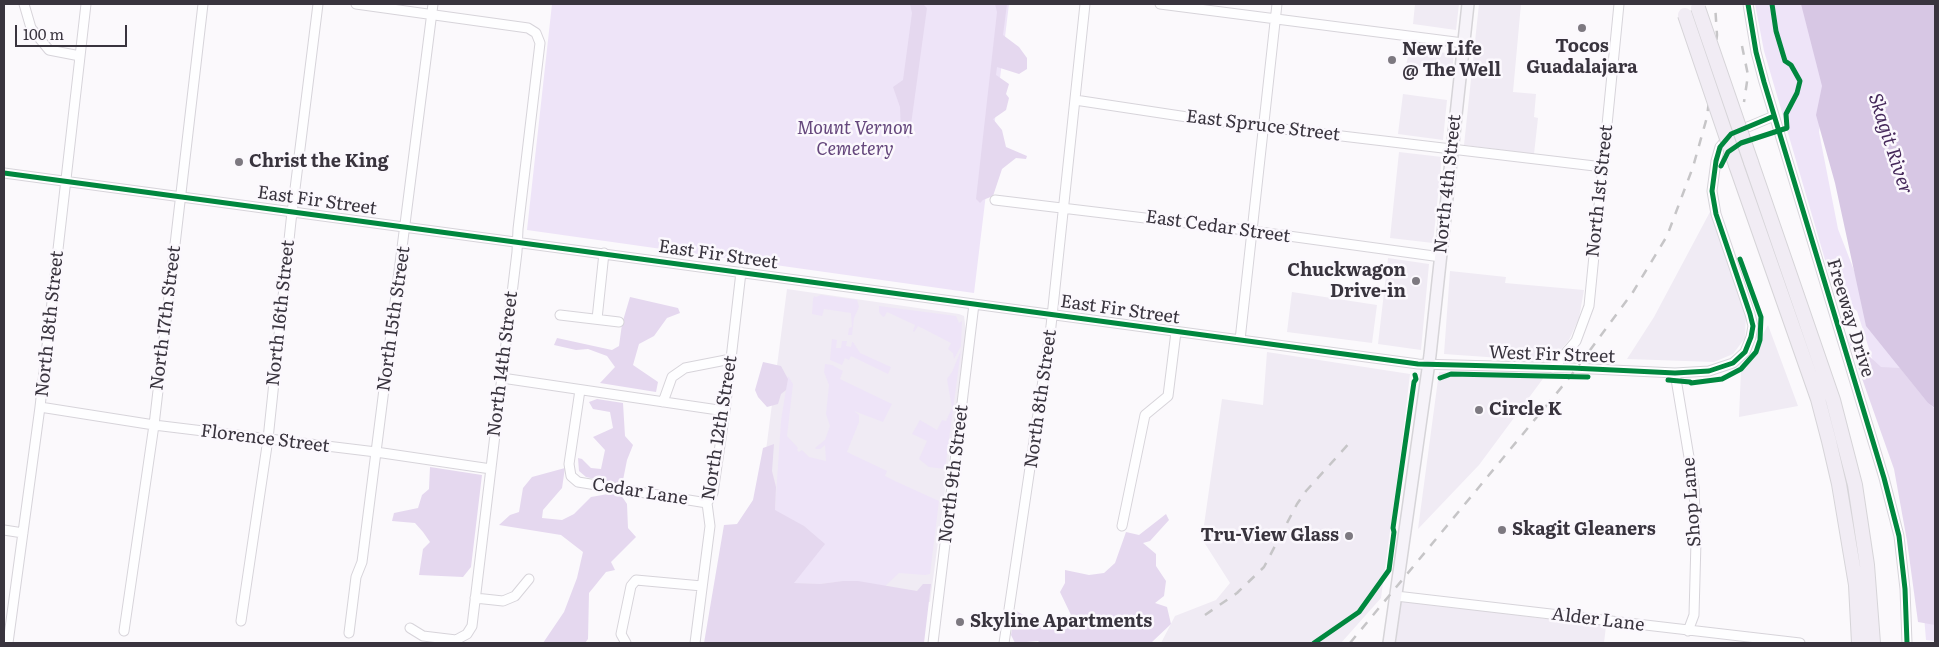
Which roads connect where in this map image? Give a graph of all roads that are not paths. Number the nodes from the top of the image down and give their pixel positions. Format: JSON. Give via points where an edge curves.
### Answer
{"nodes":[{"id":1,"x":24,"y":4,"type":"edge"},
{"id":2,"x":86,"y":4,"type":"edge"},
{"id":3,"x":203,"y":4,"type":"edge"},
{"id":4,"x":318,"y":4,"type":"edge"},
{"id":5,"x":356,"y":4,"type":"edge"},
{"id":6,"x":433,"y":4,"type":"edge"},
{"id":7,"x":1085,"y":4,"type":"edge"},
{"id":8,"x":1160,"y":4,"type":"edge"},
{"id":9,"x":1277,"y":4,"type":"edge"},
{"id":10,"x":1468,"y":4,"type":"edge"},
{"id":11,"x":1619,"y":4,"type":"edge"},
{"id":12,"x":1748,"y":4,"type":"edge"},
{"id":13,"x":1690,"y":7,"type":"edge"},
{"id":14,"x":432,"y":14,"type":"junction"},
{"id":15,"x":1275,"y":19,"type":"junction"},
{"id":16,"x":1463,"y":43,"type":"junction"},
{"id":17,"x":80,"y":56,"type":"junction"},
{"id":18,"x":1075,"y":100,"type":"junction"},
{"id":19,"x":1774,"y":116,"type":"junction"},
{"id":20,"x":1263,"y":126,"type":"junction"},
{"id":21,"x":1452,"y":149,"type":"junction"},
{"id":22,"x":1603,"y":167,"type":"junction"},
{"id":23,"x":4,"y":173,"type":"edge"},
{"id":24,"x":66,"y":181,"type":"junction"},
{"id":25,"x":180,"y":196,"type":"junction"},
{"id":26,"x":995,"y":200,"type":"dead end"},
{"id":27,"x":1063,"y":207,"type":"junction"},
{"id":28,"x":292,"y":212,"type":"junction"},
{"id":29,"x":406,"y":227,"type":"junction"},
{"id":30,"x":1252,"y":231,"type":"junction"},
{"id":31,"x":518,"y":242,"type":"junction"},
{"id":32,"x":604,"y":253,"type":"junction"},
{"id":33,"x":1440,"y":258,"type":"junction"},
{"id":34,"x":740,"y":272,"type":"junction"},
{"id":35,"x":974,"y":304,"type":"junction"},
{"id":36,"x":560,"y":315,"type":"dead end"},
{"id":37,"x":1052,"y":315,"type":"junction"},
{"id":38,"x":597,"y":319,"type":"junction"},
{"id":39,"x":620,"y":322,"type":"dead end"},
{"id":40,"x":1176,"y":332,"type":"junction"},
{"id":41,"x":1240,"y":340,"type":"junction"},
{"id":42,"x":731,"y":359,"type":"junction"},
{"id":43,"x":1429,"y":365,"type":"junction"},
{"id":44,"x":1553,"y":368,"type":"junction"},
{"id":45,"x":1675,"y":373,"type":"junction"},
{"id":46,"x":502,"y":378,"type":"junction"},
{"id":47,"x":580,"y":390,"type":"junction"},
{"id":48,"x":663,"y":402,"type":"junction"},
{"id":49,"x":40,"y":408,"type":"junction"},
{"id":50,"x":725,"y":411,"type":"junction"},
{"id":51,"x":154,"y":425,"type":"junction"},
{"id":52,"x":268,"y":440,"type":"junction"},
{"id":53,"x":376,"y":452,"type":"junction"},
{"id":54,"x":491,"y":468,"type":"junction"},
{"id":55,"x":707,"y":503,"type":"junction"},
{"id":56,"x":1122,"y":526,"type":"dead end"},
{"id":57,"x":4,"y":530,"type":"edge"},
{"id":58,"x":24,"y":532,"type":"junction"},
{"id":59,"x":529,"y":579,"type":"dead end"},
{"id":60,"x":702,"y":586,"type":"junction"},
{"id":61,"x":1396,"y":596,"type":"junction"},
{"id":62,"x":475,"y":598,"type":"junction"},
{"id":63,"x":241,"y":621,"type":"dead end"},
{"id":64,"x":410,"y":628,"type":"dead end"},
{"id":65,"x":1688,"y":631,"type":"junction"},
{"id":66,"x":124,"y":632,"type":"dead end"},
{"id":67,"x":349,"y":633,"type":"dead end"},
{"id":68,"x":8,"y":643,"type":"edge"},
{"id":69,"x":626,"y":643,"type":"edge"},
{"id":70,"x":695,"y":643,"type":"edge"},
{"id":71,"x":933,"y":643,"type":"edge"},
{"id":72,"x":1004,"y":643,"type":"edge"},
{"id":73,"x":1389,"y":643,"type":"edge"},
{"id":74,"x":1800,"y":643,"type":"edge"},
{"id":75,"x":1859,"y":643,"type":"edge"},
{"id":76,"x":1874,"y":643,"type":"edge"},
{"id":77,"x":1908,"y":643,"type":"edge"}],
"edges":[{"from":1,"to":17,"type":"street","via":[[31,28],[49,50]]},
{"from":2,"to":17,"type":"street","name":"North 18th Street"},
{"from":3,"to":25,"type":"street","name":"North 17th Street"},
{"from":4,"to":28,"type":"street","name":"North 16th Street"},
{"from":5,"to":14,"type":"street"},
{"from":6,"to":14,"type":"street","name":"North 15th Street"},
{"from":7,"to":18,"type":"street","name":"North 8th Street"},
{"from":8,"to":15,"type":"street"},
{"from":9,"to":15,"type":"street"},
{"from":10,"to":16,"type":"main road","name":"North 4th Street"},
{"from":11,"to":22,"type":"street","name":"North 1st Street"},
{"from":12,"to":19,"type":"street","name":"Freeway Drive","via":[[1756,52]]},
{"from":13,"to":75,"type":"highway","bridge":true,"via":[[1736,165],[1818,399],[1839,484],[1856,585]]},
{"from":13,"to":76,"type":"highway","bridge":true,"via":[[1751,162],[1833,400],[1856,494]]},
{"from":14,"to":29,"type":"street","name":"North 15th Street"},
{"from":14,"to":31,"type":"street","name":"North 14th Street","via":[[528,28],[536,33],[540,43]]},
{"from":15,"to":16,"type":"street"},
{"from":15,"to":20,"type":"street"},
{"from":16,"to":21,"type":"main road","name":"North 4th Street"},
{"from":17,"to":24,"type":"street","name":"North 18th Street"},
{"from":18,"to":20,"type":"street","name":"East Spruce Street"},
{"from":18,"to":27,"type":"street","name":"North 8th Street"},
{"from":19,"to":45,"type":"street","name":"West Fir Street","via":[[1731,134],[1720,147],[1712,191],[1716,214],[1750,314],[1752,338],[1745,352],[1733,363],[1709,371]]},
{"from":19,"to":77,"type":"street","name":"Freeway Drive","via":[[1897,526]]},
{"from":20,"to":21,"type":"street","name":"East Spruce Street"},
{"from":20,"to":30,"type":"street"},
{"from":21,"to":22,"type":"street","name":"East Spruce Street"},
{"from":21,"to":33,"type":"main road","name":"North 4th Street"},
{"from":22,"to":44,"type":"street","name":"North 1st Street","via":[[1588,306],[1576,341]]},
{"from":23,"to":24,"type":"street","name":"East Fir Street"},
{"from":24,"to":25,"type":"street","name":"East Fir Street"},
{"from":24,"to":49,"type":"street","name":"North 18th Street"},
{"from":25,"to":28,"type":"street","name":"East Fir Street"},
{"from":25,"to":51,"type":"street","name":"North 17th Street"},
{"from":26,"to":27,"type":"street","name":"East Cedar Street"},
{"from":27,"to":30,"type":"street","name":"East Cedar Street"},
{"from":27,"to":37,"type":"street","name":"North 8th Street"},
{"from":28,"to":29,"type":"street","name":"East Fir Street"},
{"from":28,"to":52,"type":"street","name":"North 16th Street"},
{"from":29,"to":31,"type":"street","name":"East Fir Street"},
{"from":29,"to":53,"type":"street","name":"North 15th Street"},
{"from":30,"to":33,"type":"street","name":"East Cedar Street"},
{"from":30,"to":41,"type":"street"},
{"from":31,"to":32,"type":"street","name":"East Fir Street"},
{"from":31,"to":46,"type":"street","name":"North 14th Street"},
{"from":32,"to":34,"type":"street","name":"East Fir Street"},
{"from":32,"to":38,"type":"street"},
{"from":33,"to":43,"type":"main road","name":"North 4th Street"},
{"from":34,"to":35,"type":"street","name":"East Fir Street"},
{"from":34,"to":42,"type":"street","name":"North 12th Street"},
{"from":35,"to":37,"type":"street","name":"East Fir Street"},
{"from":35,"to":71,"type":"street","name":"North 9th Street"},
{"from":36,"to":38,"type":"street"},
{"from":37,"to":40,"type":"street","name":"East Fir Street"},
{"from":37,"to":72,"type":"street","name":"North 8th Street"},
{"from":38,"to":39,"type":"street"},
{"from":40,"to":41,"type":"street","name":"East Fir Street"},
{"from":40,"to":56,"type":"street","via":[[1168,396],[1145,415]]},
{"from":41,"to":43,"type":"street","name":"East Fir Street"},
{"from":42,"to":48,"type":"street","via":[[685,368],[672,377]]},
{"from":42,"to":50,"type":"street","name":"North 12th Street"},
{"from":43,"to":44,"type":"street","name":"West Fir Street"},
{"from":43,"to":61,"type":"main road","name":"North 4th Street"},
{"from":44,"to":45,"type":"street","name":"West Fir Street"},
{"from":45,"to":65,"type":"street","name":"Shop Lane","via":[[1694,487],[1694,615]]},
{"from":46,"to":47,"type":"street"},
{"from":46,"to":54,"type":"street","name":"North 14th Street"},
{"from":47,"to":48,"type":"street"},
{"from":47,"to":55,"type":"street","name":"Cedar Lane","via":[[569,464],[571,476],[578,482]]},
{"from":48,"to":50,"type":"street"},
{"from":49,"to":51,"type":"street","name":"Florence Street"},
{"from":49,"to":58,"type":"street","name":"North 18th Street"},
{"from":50,"to":55,"type":"street","name":"North 12th Street","via":[[713,493]]},
{"from":51,"to":52,"type":"street","name":"Florence Street"},
{"from":51,"to":66,"type":"street","name":"North 17th Street"},
{"from":52,"to":53,"type":"street","name":"Florence Street"},
{"from":52,"to":63,"type":"street","name":"North 16th Street"},
{"from":53,"to":54,"type":"street","name":"Florence Street"},
{"from":53,"to":67,"type":"street","name":"North 15th Street"},
{"from":54,"to":62,"type":"street","name":"North 14th Street"},
{"from":55,"to":60,"type":"street","name":"North 12th Street","via":[[710,526]]},
{"from":57,"to":58,"type":"street"},
{"from":58,"to":68,"type":"street","name":"North 18th Street"},
{"from":59,"to":62,"type":"street","via":[[515,596],[503,601]]},
{"from":60,"to":69,"type":"street","via":[[636,580],[631,586],[621,634]]},
{"from":60,"to":70,"type":"street","name":"North 12th Street"},
{"from":61,"to":65,"type":"street","name":"Alder Lane"},
{"from":61,"to":73,"type":"main road","name":"North 4th Street"},
{"from":62,"to":64,"type":"street","name":"North 14th Street","via":[[472,626],[467,634],[456,640],[423,636]]},
{"from":65,"to":74,"type":"street","name":"Alder Lane"}]}
